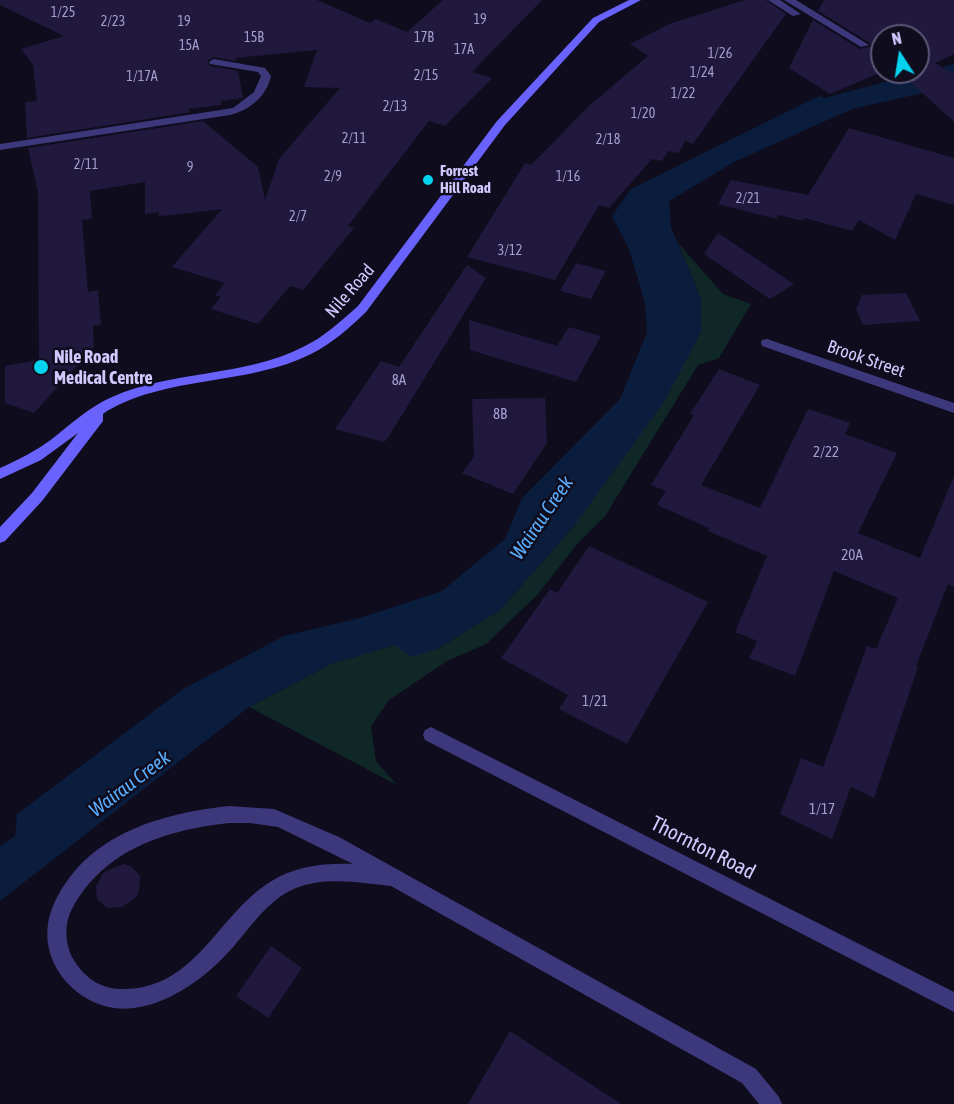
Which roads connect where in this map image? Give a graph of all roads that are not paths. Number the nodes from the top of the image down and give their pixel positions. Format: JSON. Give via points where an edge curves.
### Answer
{"nodes":[{"id":1,"x":636,"y":0,"type":"edge"},
{"id":2,"x":773,"y":0,"type":"edge"},
{"id":3,"x":789,"y":0,"type":"edge"},
{"id":4,"x":842,"y":43,"type":"dead end"},
{"id":5,"x":864,"y":45,"type":"dead end"},
{"id":6,"x":214,"y":62,"type":"dead end"},
{"id":7,"x":0,"y":147,"type":"edge"},
{"id":8,"x":767,"y":343,"type":"dead end"},
{"id":9,"x":108,"y":405,"type":"junction"},
{"id":10,"x":954,"y":408,"type":"edge"},
{"id":11,"x":0,"y":474,"type":"edge"},
{"id":12,"x":0,"y":537,"type":"edge"},
{"id":13,"x":431,"y":735,"type":"dead end"},
{"id":14,"x":394,"y":878,"type":"junction"},
{"id":15,"x":954,"y":1002,"type":"edge"},
{"id":16,"x":772,"y":1104,"type":"edge"}],
"edges":[{"from":1,"to":9,"type":"street","name":"Nile Road","via":[[596,20],[501,123],[369,300],[335,335],[301,353],[256,369],[167,385]]},
{"from":2,"to":4,"type":"street"},
{"from":3,"to":5,"type":"street"},
{"from":6,"to":7,"type":"street","via":[[261,70],[265,82],[249,104],[230,112]]},
{"from":8,"to":10,"type":"street","name":"Brook Street"},
{"from":9,"to":11,"type":"street","name":"Nile Road","via":[[36,456]]},
{"from":9,"to":12,"type":"street","via":[[37,497]]},
{"from":13,"to":15,"type":"street","name":"Thornton Road"},
{"from":14,"to":14,"type":"street","via":[[321,873],[293,879],[266,894],[219,948],[184,980],[154,995],[112,999],[93,993],[71,975],[60,952],[56,928],[64,903],[104,855],[143,835],[193,820],[238,814],[273,816],[331,842]]},
{"from":14,"to":16,"type":"street","via":[[749,1076]]}]}
